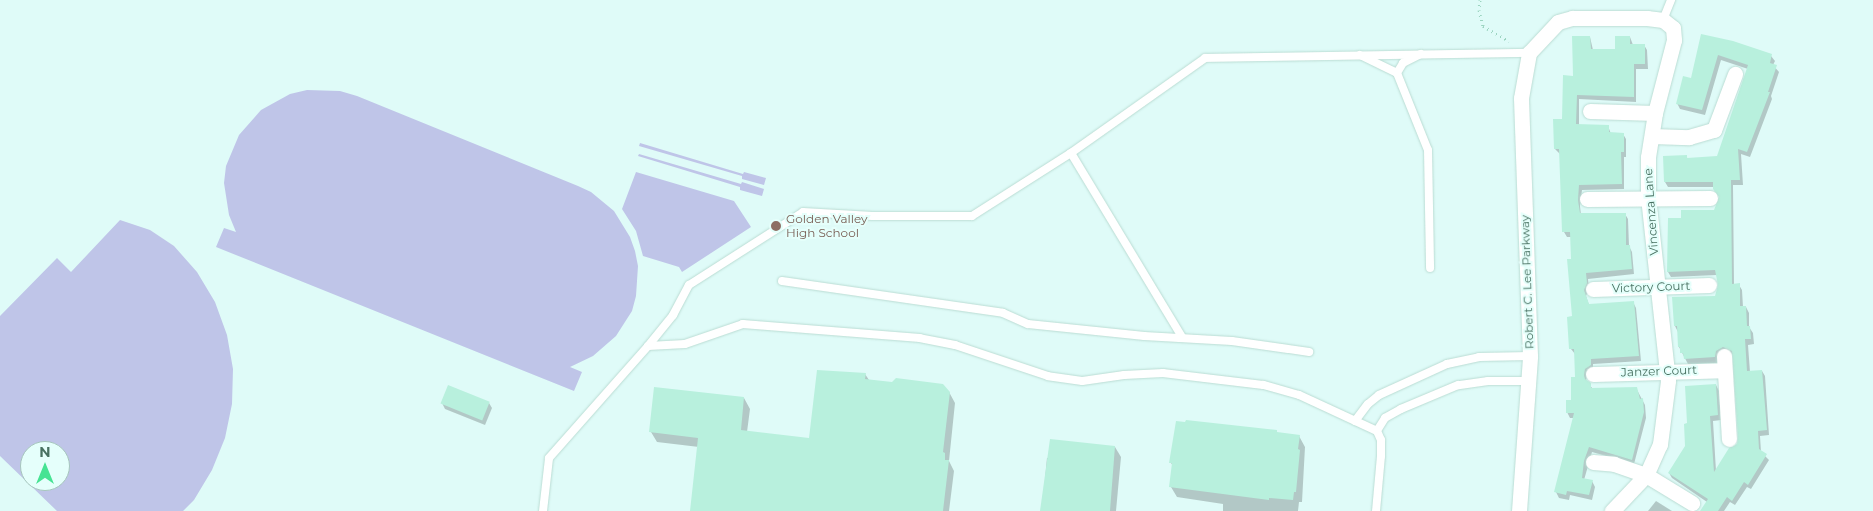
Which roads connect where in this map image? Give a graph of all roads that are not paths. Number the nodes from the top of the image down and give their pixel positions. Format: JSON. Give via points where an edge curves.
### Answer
{"nodes":[{"id":1,"x":1671,"y":0,"type":"edge"},
{"id":2,"x":1663,"y":20,"type":"junction"},
{"id":3,"x":1422,"y":53,"type":"junction"},
{"id":4,"x":1529,"y":53,"type":"junction"},
{"id":5,"x":1358,"y":54,"type":"junction"},
{"id":6,"x":1397,"y":73,"type":"junction"},
{"id":7,"x":1735,"y":74,"type":"dead end"},
{"id":8,"x":1590,"y":110,"type":"dead end"},
{"id":9,"x":1655,"y":113,"type":"junction"},
{"id":10,"x":1652,"y":136,"type":"junction"},
{"id":11,"x":1071,"y":153,"type":"junction"},
{"id":12,"x":1648,"y":197,"type":"junction"},
{"id":13,"x":1710,"y":198,"type":"dead end"},
{"id":14,"x":1587,"y":199,"type":"dead end"},
{"id":15,"x":1430,"y":268,"type":"dead end"},
{"id":16,"x":782,"y":280,"type":"dead end"},
{"id":17,"x":1708,"y":285,"type":"dead end"},
{"id":18,"x":1656,"y":286,"type":"junction"},
{"id":19,"x":1593,"y":288,"type":"dead end"},
{"id":20,"x":1182,"y":337,"type":"junction"},
{"id":21,"x":648,"y":346,"type":"junction"},
{"id":22,"x":1309,"y":352,"type":"dead end"},
{"id":23,"x":1530,"y":356,"type":"junction"},
{"id":24,"x":1666,"y":370,"type":"junction"},
{"id":25,"x":1593,"y":374,"type":"dead end"},
{"id":26,"x":1528,"y":381,"type":"junction"},
{"id":27,"x":1355,"y":421,"type":"junction"},
{"id":28,"x":1377,"y":431,"type":"junction"},
{"id":29,"x":1730,"y":439,"type":"dead end"},
{"id":30,"x":1593,"y":462,"type":"dead end"},
{"id":31,"x":1646,"y":475,"type":"junction"},
{"id":32,"x":1692,"y":503,"type":"dead end"},
{"id":33,"x":542,"y":511,"type":"edge"},
{"id":34,"x":1376,"y":511,"type":"edge"},
{"id":35,"x":1519,"y":511,"type":"edge"},
{"id":36,"x":1612,"y":511,"type":"edge"}],
"edges":[{"from":1,"to":2,"type":"lane"},
{"from":2,"to":4,"type":"street","via":[[1572,18],[1558,22]]},
{"from":2,"to":9,"type":"street","name":"Vincenza Lane","via":[[1673,28],[1674,40]]},
{"from":3,"to":4,"type":"lane"},
{"from":3,"to":5,"type":"lane"},
{"from":3,"to":6,"type":"lane","via":[[1403,63]]},
{"from":4,"to":23,"type":"street","name":"Robert C. Lee Parkway","via":[[1521,98]]},
{"from":5,"to":6,"type":"lane"},
{"from":5,"to":11,"type":"lane","via":[[1205,58]]},
{"from":6,"to":15,"type":"lane","via":[[1428,150]]},
{"from":7,"to":10,"type":"street","via":[[1714,130],[1689,137]]},
{"from":8,"to":9,"type":"street"},
{"from":9,"to":10,"type":"street","name":"Vincenza Lane"},
{"from":10,"to":12,"type":"street","name":"Vincenza Lane","via":[[1648,157]]},
{"from":11,"to":20,"type":"lane"},
{"from":11,"to":21,"type":"lane","via":[[972,216],[804,212],[689,285],[673,315]]},
{"from":12,"to":13,"type":"street"},
{"from":12,"to":14,"type":"street"},
{"from":12,"to":18,"type":"street","name":"Vincenza Lane"},
{"from":16,"to":20,"type":"lane","via":[[1003,313],[1028,324]]},
{"from":17,"to":18,"type":"street","name":"Victory Court"},
{"from":18,"to":19,"type":"street","name":"Victory Court"},
{"from":18,"to":24,"type":"street","name":"Vincenza Lane"},
{"from":20,"to":22,"type":"lane"},
{"from":21,"to":27,"type":"lane","via":[[685,344],[743,324],[920,338],[963,348],[1048,376],[1074,380],[1163,374],[1263,386],[1299,395]]},
{"from":21,"to":33,"type":"lane","via":[[549,458]]},
{"from":23,"to":26,"type":"street","name":"Robert C. Lee Parkway"},
{"from":23,"to":27,"type":"lane","via":[[1479,357],[1447,364],[1379,395]]},
{"from":24,"to":25,"type":"street","name":"Janzer Court"},
{"from":24,"to":29,"type":"street","name":"Janzer Court","via":[[1724,363]]},
{"from":24,"to":31,"type":"street","name":"Vincenza Lane","via":[[1668,381],[1660,444]]},
{"from":26,"to":28,"type":"lane","via":[[1458,385],[1385,418]]},
{"from":26,"to":35,"type":"street","name":"Robert C. Lee Parkway"},
{"from":27,"to":28,"type":"lane"},
{"from":28,"to":34,"type":"lane","via":[[1381,440],[1381,456]]},
{"from":30,"to":31,"type":"street","via":[[1614,464]]},
{"from":31,"to":32,"type":"street"},
{"from":31,"to":36,"type":"street","name":"Vincenza Lane"}]}
